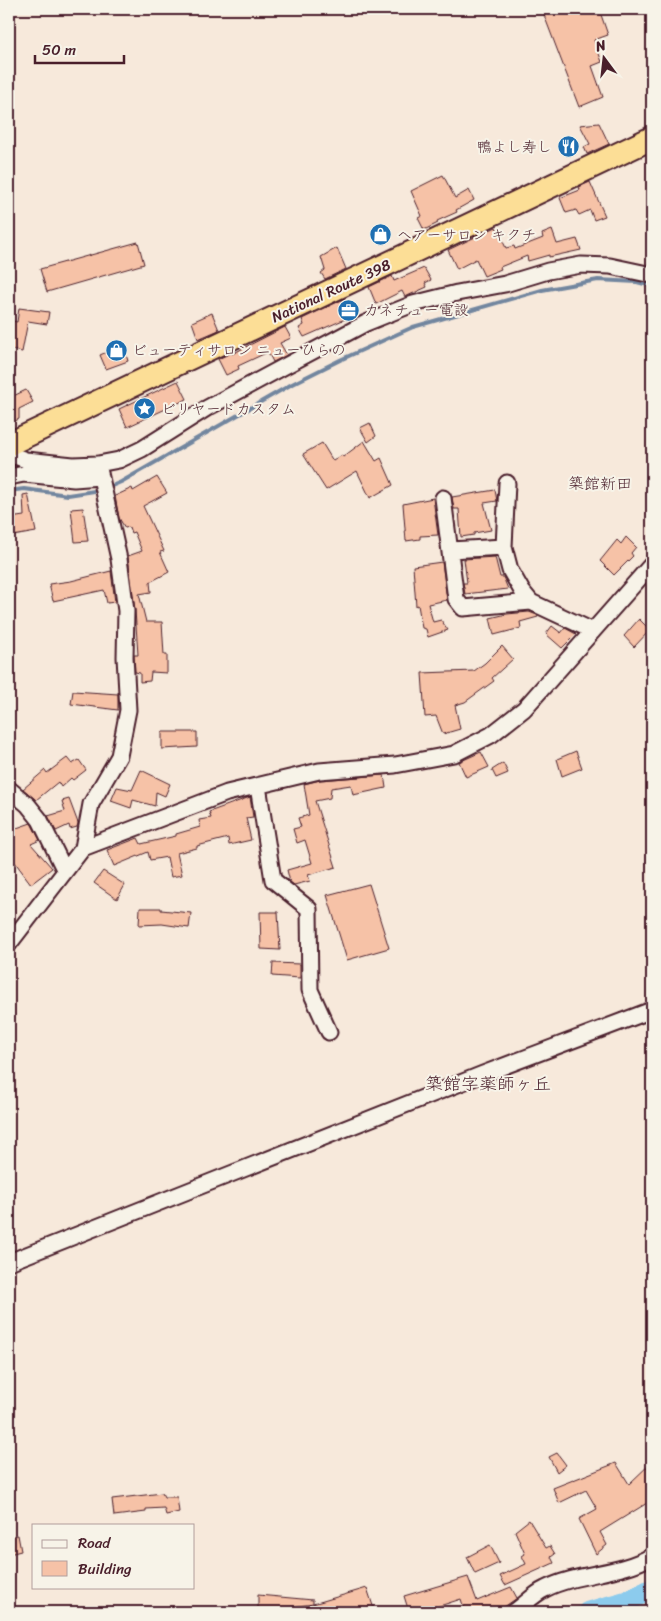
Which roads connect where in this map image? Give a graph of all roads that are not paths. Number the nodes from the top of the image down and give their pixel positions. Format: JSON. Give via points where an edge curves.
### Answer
{"nodes":[{"id":1,"x":652,"y":138,"type":"edge"},
{"id":2,"x":652,"y":276,"type":"edge"},
{"id":3,"x":9,"y":444,"type":"edge"},
{"id":4,"x":9,"y":454,"type":"edge"},
{"id":5,"x":100,"y":474,"type":"junction"},
{"id":6,"x":9,"y":477,"type":"edge"},
{"id":7,"x":507,"y":483,"type":"dead end"},
{"id":8,"x":443,"y":498,"type":"dead end"},
{"id":9,"x":504,"y":546,"type":"junction"},
{"id":10,"x":450,"y":550,"type":"junction"},
{"id":11,"x":652,"y":564,"type":"edge"},
{"id":12,"x":531,"y":602,"type":"junction"},
{"id":13,"x":593,"y":631,"type":"junction"},
{"id":14,"x":258,"y":786,"type":"junction"},
{"id":15,"x":9,"y":789,"type":"edge"},
{"id":16,"x":83,"y":848,"type":"junction"},
{"id":17,"x":65,"y":871,"type":"junction"},
{"id":18,"x":9,"y":944,"type":"edge"},
{"id":19,"x":652,"y":1010,"type":"edge"},
{"id":20,"x":329,"y":1032,"type":"dead end"},
{"id":21,"x":9,"y":1262,"type":"edge"},
{"id":22,"x":652,"y":1556,"type":"edge"},
{"id":23,"x":514,"y":1612,"type":"edge"}],
"edges":[{"from":1,"to":3,"type":"highway","name":"National Route 398"},
{"from":2,"to":5,"type":"street","via":[[610,266],[580,265],[412,304],[366,323],[207,408]]},
{"from":4,"to":5,"type":"street","via":[[26,460],[73,465]]},
{"from":5,"to":6,"type":"street","via":[[74,479],[24,474]]},
{"from":5,"to":16,"type":"street","via":[[119,559],[126,611],[128,710],[119,756],[91,804]]},
{"from":7,"to":9,"type":"street"},
{"from":8,"to":10,"type":"street"},
{"from":9,"to":10,"type":"street"},
{"from":9,"to":12,"type":"street","via":[[510,570]]},
{"from":10,"to":12,"type":"street","via":[[456,599],[463,608]]},
{"from":11,"to":13,"type":"street"},
{"from":12,"to":13,"type":"street"},
{"from":13,"to":14,"type":"street","via":[[524,709],[491,735],[454,754],[395,765],[319,772]]},
{"from":14,"to":16,"type":"street","via":[[227,793]]},
{"from":14,"to":20,"type":"street","via":[[273,880],[309,909],[310,990]]},
{"from":15,"to":17,"type":"street","via":[[40,820]]},
{"from":16,"to":17,"type":"street"},
{"from":17,"to":18,"type":"street"},
{"from":19,"to":21,"type":"street"},
{"from":22,"to":23,"type":"street","via":[[544,1589]]}]}
